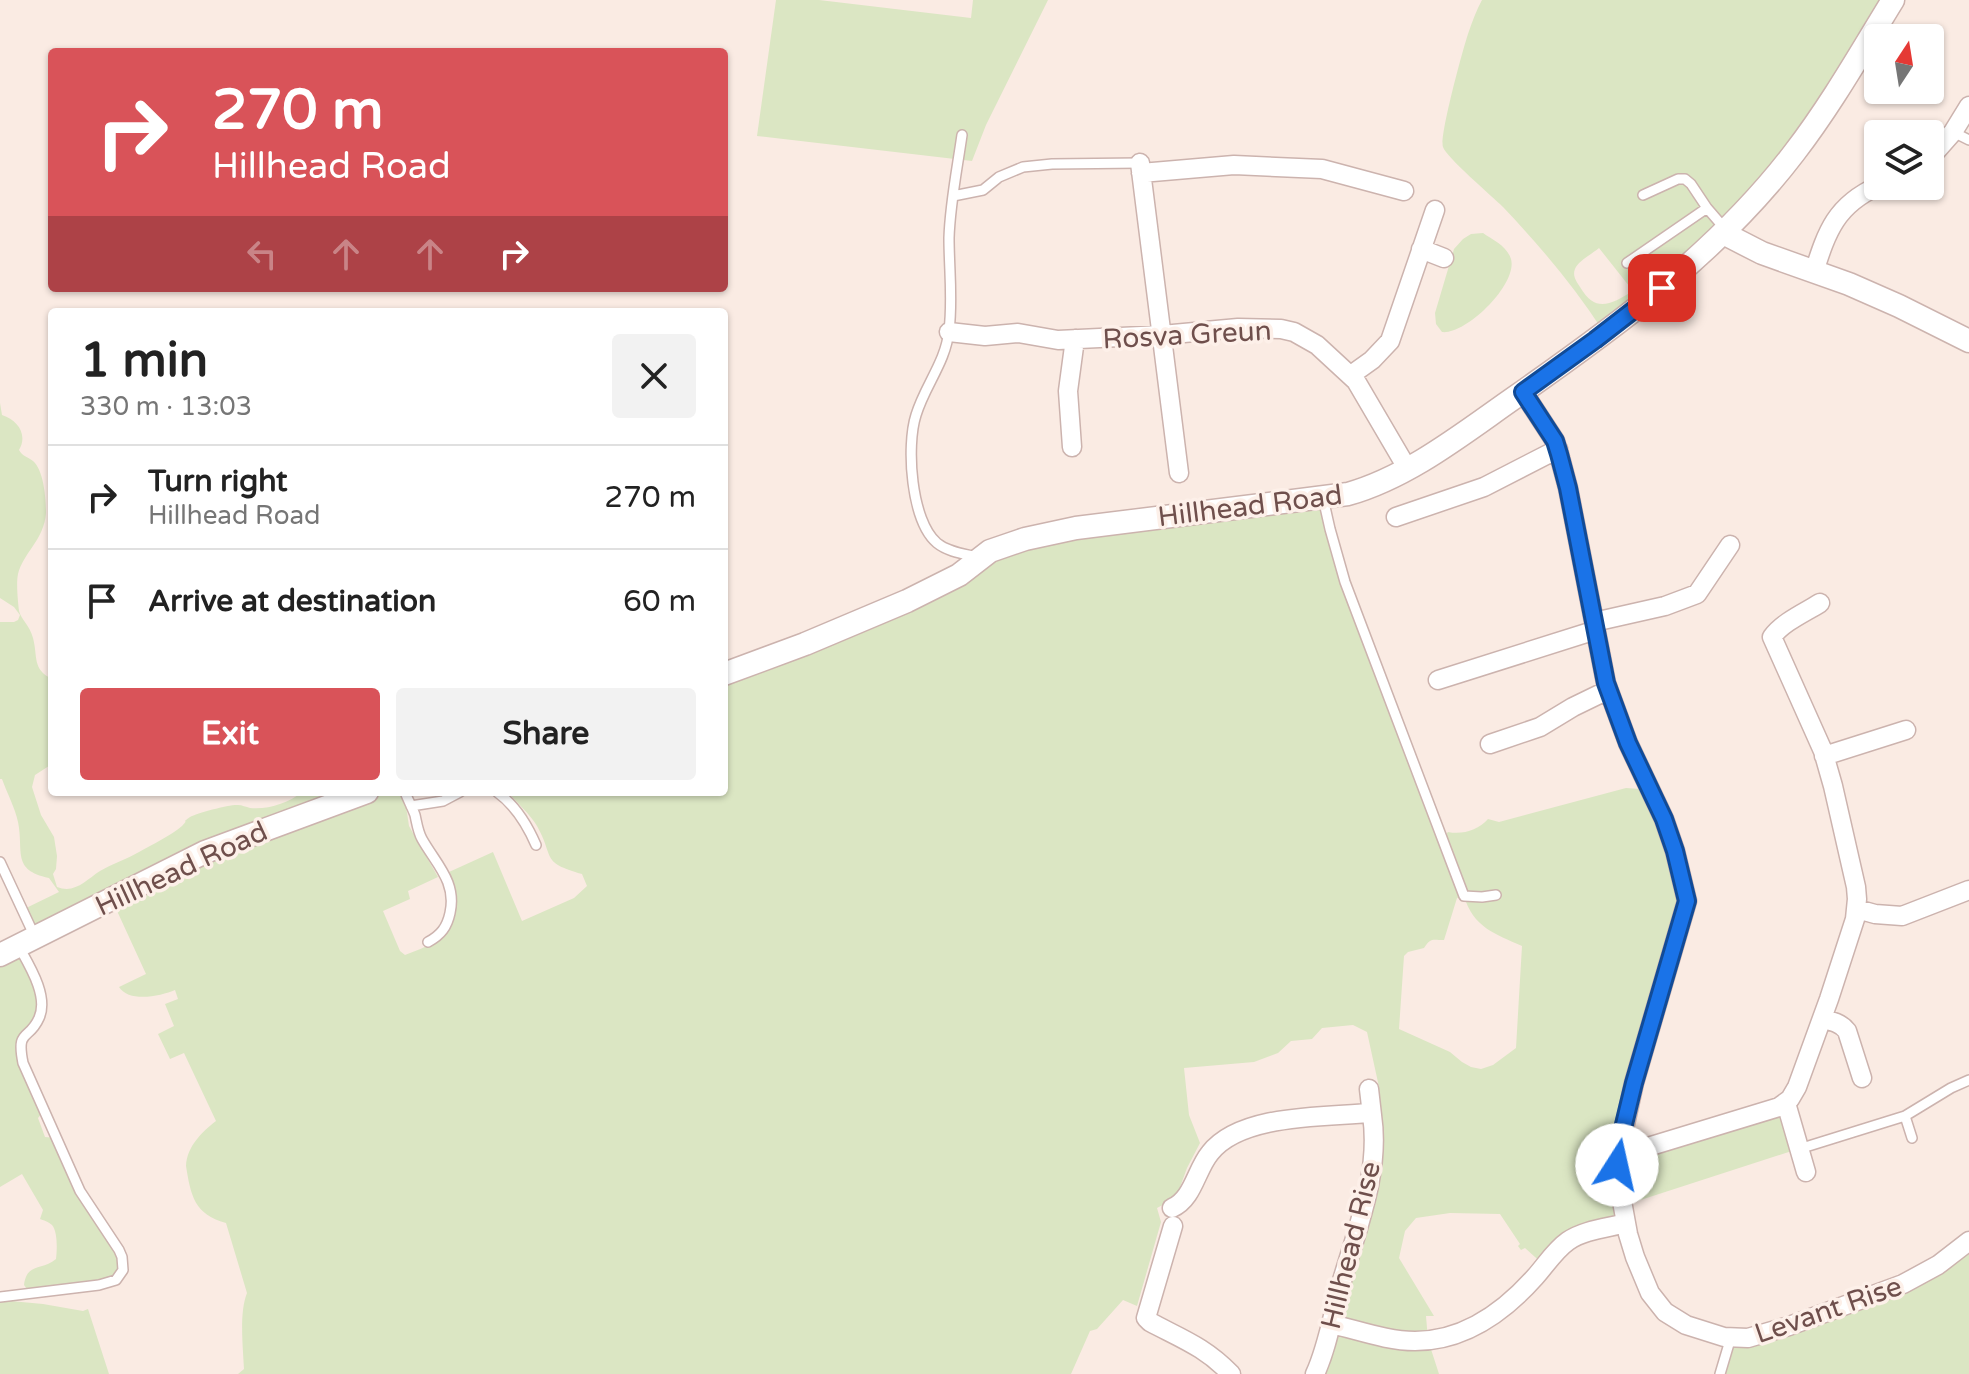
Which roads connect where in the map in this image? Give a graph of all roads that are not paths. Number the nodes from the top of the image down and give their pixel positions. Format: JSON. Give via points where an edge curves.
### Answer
{"nodes":[{"id":1,"x":1893,"y":0,"type":"edge"},
{"id":2,"x":1969,"y":106,"type":"edge"},
{"id":3,"x":962,"y":135,"type":"dead end"},
{"id":4,"x":1961,"y":136,"type":"edge"},
{"id":5,"x":1944,"y":148,"type":"edge"},
{"id":6,"x":1140,"y":168,"type":"junction"},
{"id":7,"x":1404,"y":191,"type":"dead end"},
{"id":8,"x":1864,"y":194,"type":"edge"},
{"id":9,"x":1643,"y":195,"type":"dead end"},
{"id":10,"x":953,"y":196,"type":"junction"},
{"id":11,"x":1707,"y":208,"type":"junction"},
{"id":12,"x":1435,"y":210,"type":"dead end"},
{"id":13,"x":1725,"y":231,"type":"junction"},
{"id":14,"x":1421,"y":249,"type":"junction"},
{"id":15,"x":1444,"y":258,"type":"dead end"},
{"id":16,"x":1627,"y":263,"type":"dead end"},
{"id":17,"x":1814,"y":272,"type":"junction"},
{"id":18,"x":949,"y":332,"type":"junction"},
{"id":19,"x":1162,"y":335,"type":"junction"},
{"id":20,"x":1075,"y":339,"type":"junction"},
{"id":21,"x":1969,"y":341,"type":"edge"},
{"id":22,"x":1351,"y":375,"type":"junction"},
{"id":23,"x":1523,"y":392,"type":"junction"},
{"id":24,"x":1072,"y":447,"type":"dead end"},
{"id":25,"x":1558,"y":449,"type":"junction"},
{"id":26,"x":1407,"y":468,"type":"junction"},
{"id":27,"x":1179,"y":473,"type":"dead end"},
{"id":28,"x":1323,"y":498,"type":"junction"},
{"id":29,"x":1396,"y":517,"type":"dead end"},
{"id":30,"x":1730,"y":545,"type":"dead end"},
{"id":31,"x":981,"y":558,"type":"junction"},
{"id":32,"x":1820,"y":603,"type":"dead end"},
{"id":33,"x":1595,"y":626,"type":"junction"},
{"id":34,"x":728,"y":673,"type":"edge"},
{"id":35,"x":1438,"y":680,"type":"dead end"},
{"id":36,"x":1608,"y":690,"type":"junction"},
{"id":37,"x":1906,"y":730,"type":"dead end"},
{"id":38,"x":1490,"y":744,"type":"dead end"},
{"id":39,"x":1824,"y":756,"type":"junction"},
{"id":40,"x":356,"y":796,"type":"edge"},
{"id":41,"x":407,"y":796,"type":"edge"},
{"id":42,"x":452,"y":796,"type":"edge"},
{"id":43,"x":502,"y":796,"type":"edge"},
{"id":44,"x":411,"y":806,"type":"junction"},
{"id":45,"x":536,"y":845,"type":"dead end"},
{"id":46,"x":0,"y":862,"type":"edge"},
{"id":47,"x":1969,"y":890,"type":"edge"},
{"id":48,"x":1496,"y":895,"type":"dead end"},
{"id":49,"x":1857,"y":909,"type":"junction"},
{"id":50,"x":428,"y":942,"type":"dead end"},
{"id":51,"x":18,"y":946,"type":"edge"},
{"id":52,"x":1822,"y":1019,"type":"junction"},
{"id":53,"x":1862,"y":1078,"type":"dead end"},
{"id":54,"x":1969,"y":1080,"type":"edge"},
{"id":55,"x":1369,"y":1089,"type":"dead end"},
{"id":56,"x":1786,"y":1103,"type":"junction"},
{"id":57,"x":1372,"y":1115,"type":"junction"},
{"id":58,"x":1905,"y":1116,"type":"junction"},
{"id":59,"x":1912,"y":1138,"type":"dead end"},
{"id":60,"x":1799,"y":1149,"type":"junction"},
{"id":61,"x":1618,"y":1150,"type":"junction"},
{"id":62,"x":1806,"y":1172,"type":"dead end"},
{"id":63,"x":1626,"y":1223,"type":"junction"},
{"id":64,"x":1969,"y":1241,"type":"edge"},
{"id":65,"x":0,"y":1297,"type":"edge"},
{"id":66,"x":1331,"y":1324,"type":"junction"},
{"id":67,"x":1731,"y":1337,"type":"junction"},
{"id":68,"x":1231,"y":1374,"type":"edge"},
{"id":69,"x":1315,"y":1374,"type":"edge"},
{"id":70,"x":1720,"y":1374,"type":"edge"}],
"edges":[{"from":1,"to":13,"type":"street","name":"Hillhead Road","via":[[1811,129]]},
{"from":2,"to":4,"type":"street"},
{"from":3,"to":10,"type":"lane"},
{"from":4,"to":5,"type":"street"},
{"from":6,"to":7,"type":"street","via":[[1322,169]]},
{"from":6,"to":10,"type":"lane","via":[[1023,167],[983,190]]},
{"from":6,"to":19,"type":"street"},
{"from":8,"to":17,"type":"street","via":[[1836,218]]},
{"from":9,"to":11,"type":"lane","via":[[1682,178]]},
{"from":10,"to":18,"type":"lane"},
{"from":11,"to":13,"type":"lane"},
{"from":11,"to":16,"type":"lane"},
{"from":12,"to":14,"type":"street"},
{"from":13,"to":17,"type":"street","via":[[1762,253]]},
{"from":13,"to":23,"type":"street","name":"Hillhead Road","via":[[1637,307]]},
{"from":14,"to":15,"type":"street"},
{"from":14,"to":22,"type":"street","via":[[1390,341]]},
{"from":17,"to":21,"type":"street"},
{"from":18,"to":20,"type":"street","name":"Rosva Greun"},
{"from":18,"to":31,"type":"lane","via":[[914,421],[914,485],[923,519],[937,543]]},
{"from":19,"to":20,"type":"street","name":"Rosva Greun"},
{"from":19,"to":22,"type":"street","name":"Rosva Greun","via":[[1281,329],[1317,345]]},
{"from":19,"to":27,"type":"street"},
{"from":20,"to":24,"type":"street","via":[[1068,391]]},
{"from":22,"to":26,"type":"street","name":"Rosva Greun"},
{"from":23,"to":25,"type":"street","name":"Levant Rise"},
{"from":23,"to":26,"type":"street","name":"Hillhead Road"},
{"from":25,"to":29,"type":"street","via":[[1484,487]]},
{"from":25,"to":33,"type":"street","name":"Levant Rise"},
{"from":26,"to":28,"type":"street","name":"Hillhead Road","via":[[1354,492]]},
{"from":28,"to":31,"type":"street","name":"Hillhead Road","via":[[1076,528],[1010,543]]},
{"from":28,"to":48,"type":"lane","via":[[1345,582],[1464,896]]},
{"from":30,"to":33,"type":"street","via":[[1697,594]]},
{"from":31,"to":34,"type":"street","name":"Hillhead Road","via":[[947,583]]},
{"from":32,"to":39,"type":"street","via":[[1772,637]]},
{"from":33,"to":35,"type":"street"},
{"from":33,"to":36,"type":"street","name":"Levant Rise"},
{"from":36,"to":38,"type":"street","via":[[1540,727]]},
{"from":36,"to":61,"type":"street","name":"Levant Rise","via":[[1664,819],[1687,901]]},
{"from":37,"to":39,"type":"street"},
{"from":39,"to":49,"type":"street"},
{"from":40,"to":51,"type":"street","name":"Hillhead Road","via":[[205,852]]},
{"from":41,"to":44,"type":"lane"},
{"from":42,"to":44,"type":"lane"},
{"from":43,"to":45,"type":"lane","via":[[526,823]]},
{"from":44,"to":50,"type":"lane","via":[[419,834],[448,879],[451,895],[446,925]]},
{"from":46,"to":51,"type":"lane"},
{"from":47,"to":49,"type":"street","via":[[1902,916]]},
{"from":49,"to":52,"type":"street"},
{"from":51,"to":65,"type":"lane","via":[[41,1001],[39,1019],[22,1040],[23,1063],[77,1185],[119,1250],[123,1270],[116,1280],[99,1285]]},
{"from":52,"to":53,"type":"street","via":[[1844,1026]]},
{"from":52,"to":56,"type":"street"},
{"from":54,"to":58,"type":"lane"},
{"from":55,"to":57,"type":"street","name":"Hillhead Rise"},
{"from":56,"to":60,"type":"street"},
{"from":56,"to":61,"type":"street"},
{"from":57,"to":66,"type":"street","name":"Hillhead Rise","via":[[1371,1174]]},
{"from":57,"to":68,"type":"street","via":[[1263,1124],[1213,1137],[1172,1217],[1142,1324],[1150,1322],[1184,1338]]},
{"from":58,"to":59,"type":"lane"},
{"from":58,"to":60,"type":"lane"},
{"from":60,"to":62,"type":"street"},
{"from":61,"to":63,"type":"street","name":"Levant Rise"},
{"from":63,"to":66,"type":"street","via":[[1569,1240],[1503,1309],[1448,1337],[1400,1340]]},
{"from":63,"to":67,"type":"street","name":"Levant Rise","via":[[1645,1282],[1665,1312],[1686,1325]]},
{"from":64,"to":67,"type":"street","name":"Levant Rise","via":[[1903,1284],[1769,1332]]},
{"from":66,"to":69,"type":"street","name":"Hillhead Rise"},
{"from":67,"to":70,"type":"lane"}]}
